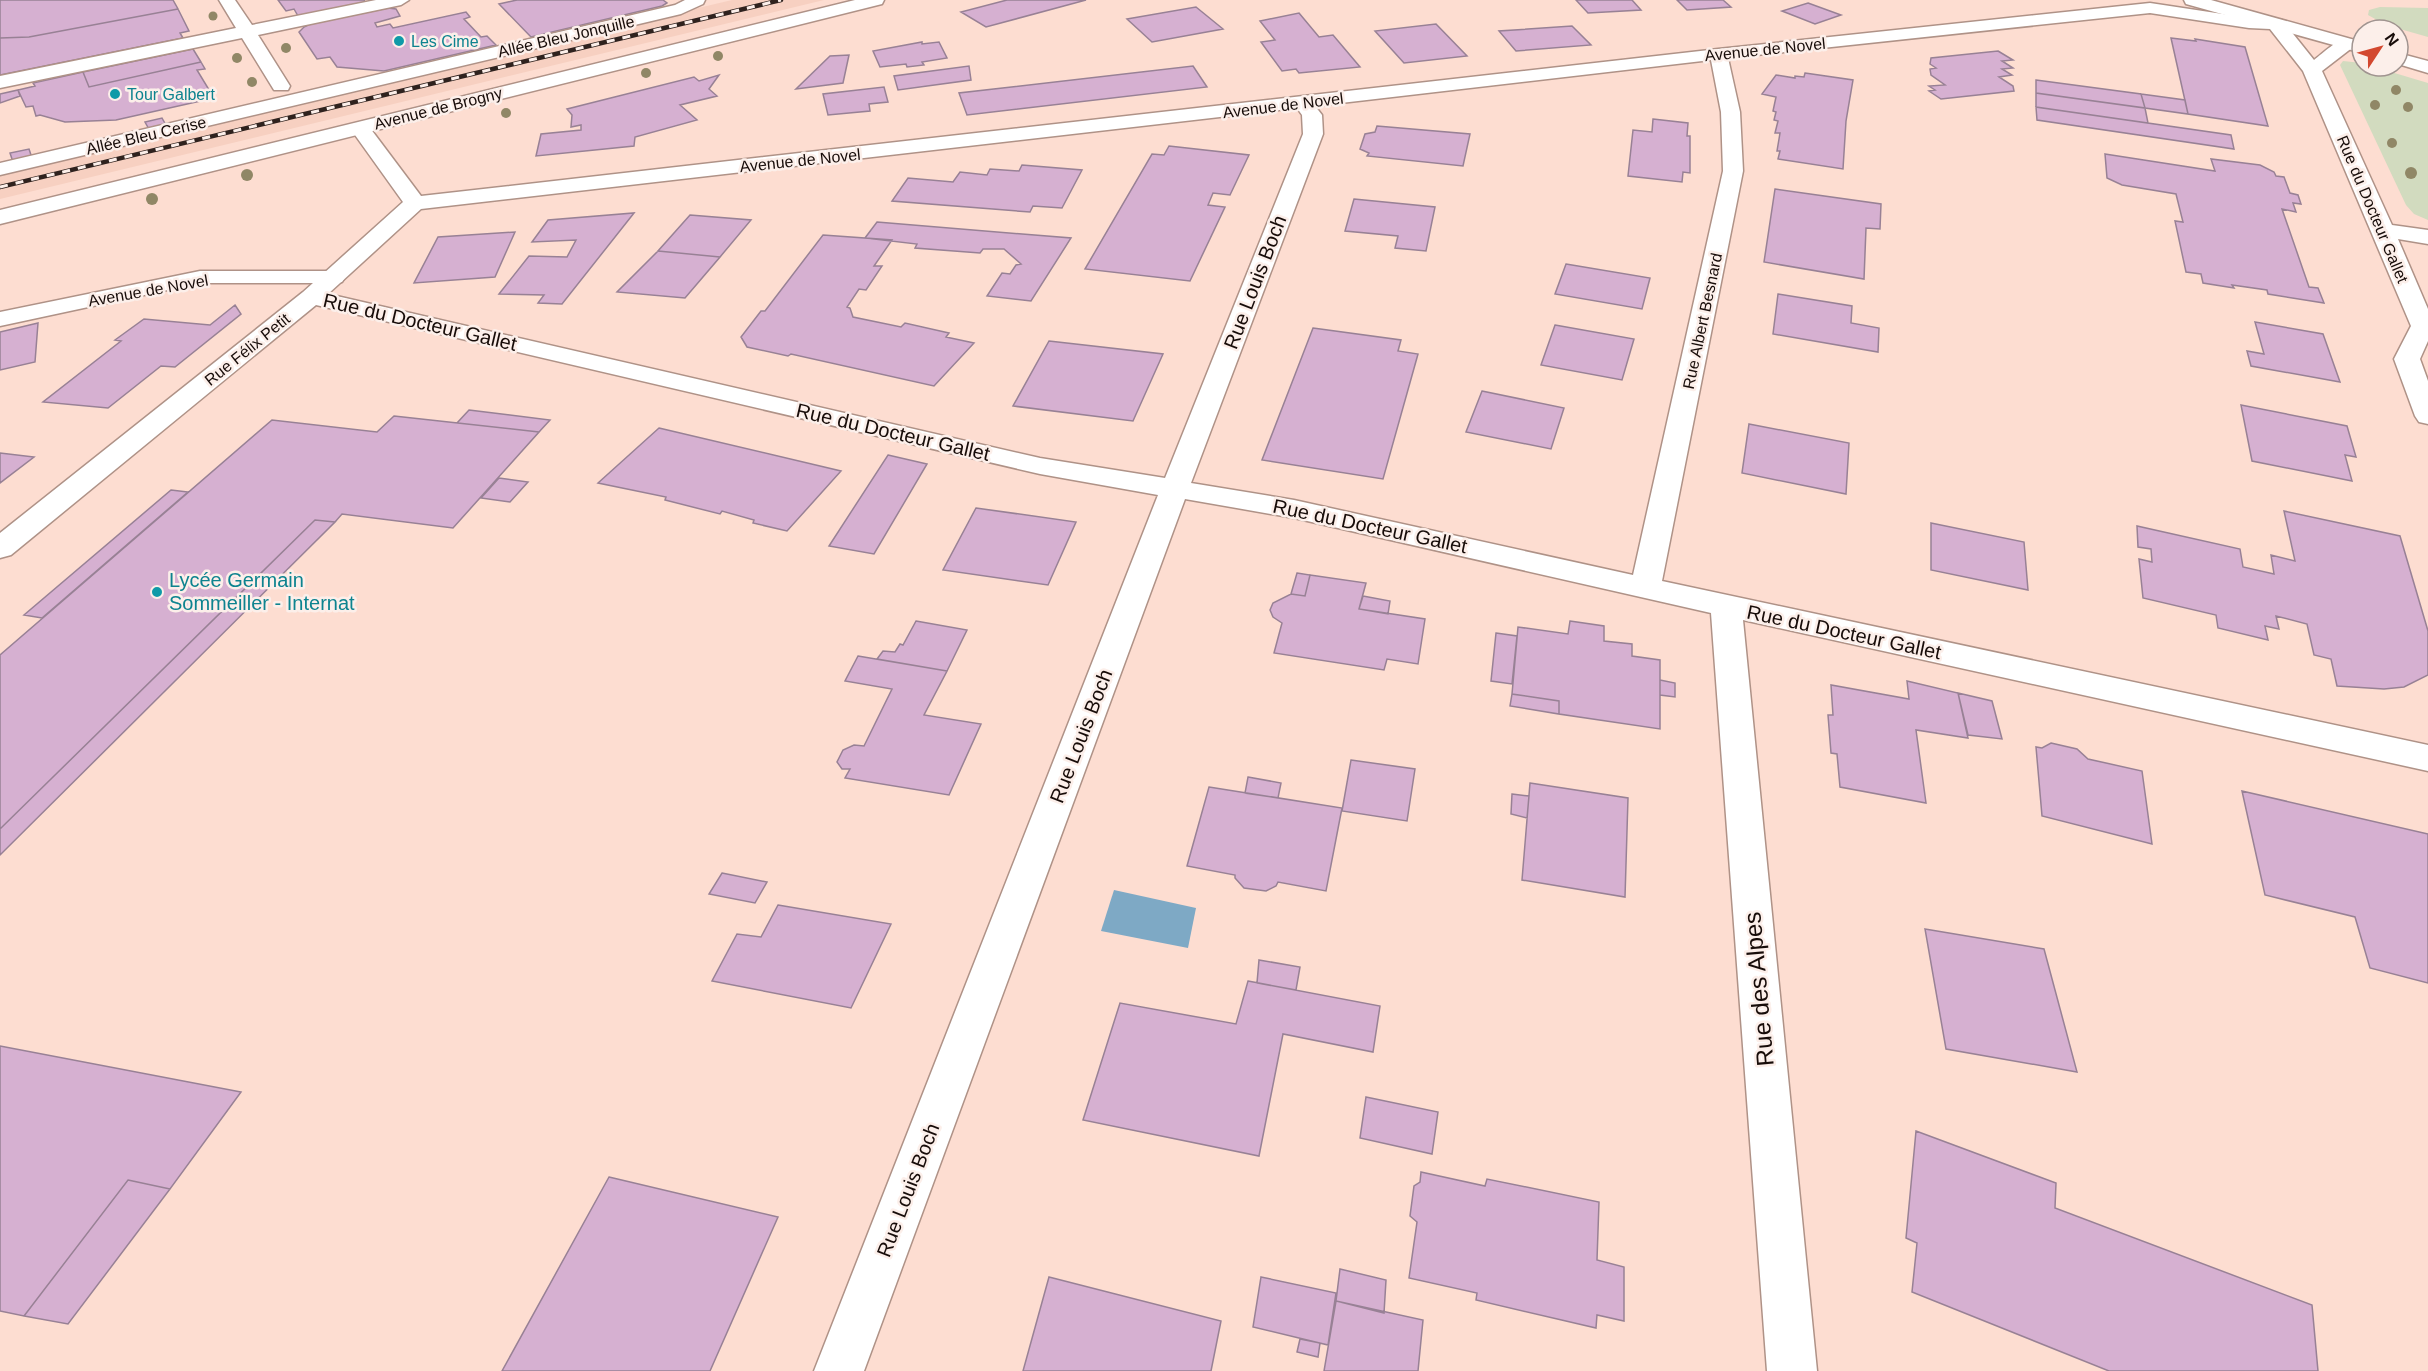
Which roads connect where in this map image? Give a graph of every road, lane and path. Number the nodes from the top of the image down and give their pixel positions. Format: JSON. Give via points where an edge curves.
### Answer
{"nodes":[{"id":1,"x":227,"y":0,"type":"edge"},
{"id":2,"x":401,"y":0,"type":"edge"},
{"id":3,"x":697,"y":0,"type":"edge"},
{"id":4,"x":876,"y":0,"type":"edge"},
{"id":5,"x":2192,"y":0,"type":"edge"},
{"id":6,"x":2246,"y":0,"type":"edge"},
{"id":7,"x":2149,"y":4,"type":"edge"},
{"id":8,"x":2277,"y":24,"type":"junction"},
{"id":9,"x":247,"y":31,"type":"junction"},
{"id":10,"x":2350,"y":39,"type":"edge"},
{"id":11,"x":2350,"y":40,"type":"edge"},
{"id":12,"x":2350,"y":46,"type":"edge"},
{"id":13,"x":2410,"y":48,"type":"edge"},
{"id":14,"x":2428,"y":53,"type":"edge"},
{"id":15,"x":1718,"y":54,"type":"junction"},
{"id":16,"x":2410,"y":62,"type":"edge"},
{"id":17,"x":2428,"y":67,"type":"edge"},
{"id":18,"x":2312,"y":70,"type":"junction"},
{"id":19,"x":0,"y":82,"type":"edge"},
{"id":20,"x":287,"y":93,"type":"junction"},
{"id":21,"x":1303,"y":103,"type":"junction"},
{"id":22,"x":360,"y":128,"type":"junction"},
{"id":23,"x":0,"y":169,"type":"edge"},
{"id":24,"x":416,"y":203,"type":"junction"},
{"id":25,"x":0,"y":217,"type":"edge"},
{"id":26,"x":2383,"y":230,"type":"junction"},
{"id":27,"x":2428,"y":237,"type":"edge"},
{"id":28,"x":334,"y":277,"type":"junction"},
{"id":29,"x":311,"y":297,"type":"junction"},
{"id":30,"x":0,"y":319,"type":"edge"},
{"id":31,"x":2428,"y":416,"type":"edge"},
{"id":32,"x":1175,"y":488,"type":"junction"},
{"id":33,"x":0,"y":548,"type":"edge"},
{"id":34,"x":1646,"y":587,"type":"junction"},
{"id":35,"x":1726,"y":606,"type":"junction"},
{"id":36,"x":2428,"y":758,"type":"edge"},
{"id":37,"x":839,"y":1371,"type":"edge"},
{"id":38,"x":1792,"y":1371,"type":"edge"}],
"edges":[{"from":1,"to":9,"type":"street"},
{"from":2,"to":9,"type":"street"},
{"from":3,"to":20,"type":"street","name":"Allée Bleu Jonquille","via":[[681,9]]},
{"from":4,"to":22,"type":"street","name":"Avenue de Brogny"},
{"from":5,"to":8,"type":"street"},
{"from":6,"to":10,"type":"street"},
{"from":7,"to":8,"type":"street","name":"Avenue de Novel"},
{"from":7,"to":15,"type":"street","name":"Avenue de Novel"},
{"from":8,"to":11,"type":"street"},
{"from":8,"to":18,"type":"street","name":"Rue du Docteur Gallet"},
{"from":9,"to":19,"type":"street"},
{"from":9,"to":20,"type":"street"},
{"from":12,"to":18,"type":"street"},
{"from":13,"to":14,"type":"street"},
{"from":15,"to":21,"type":"street","name":"Avenue de Novel"},
{"from":15,"to":34,"type":"street","name":"Rue Albert Besnard","via":[[1733,146],[1733,171]]},
{"from":16,"to":17,"type":"street"},
{"from":18,"to":26,"type":"street","name":"Rue du Docteur Gallet"},
{"from":20,"to":23,"type":"street","name":"Allée Bleu Cerise"},
{"from":21,"to":24,"type":"street","name":"Avenue de Novel"},
{"from":21,"to":32,"type":"street","name":"Rue Louis Boch","via":[[1311,114],[1313,134]]},
{"from":22,"to":24,"type":"street"},
{"from":22,"to":25,"type":"street","name":"Avenue de Brogny"},
{"from":24,"to":28,"type":"street","name":"Rue Félix Petit"},
{"from":26,"to":27,"type":"street"},
{"from":26,"to":31,"type":"street","name":"Rue du Docteur Gallet","via":[[2423,326],[2407,359]]},
{"from":28,"to":29,"type":"street","name":"Rue Félix Petit"},
{"from":28,"to":30,"type":"lane","name":"Avenue de Novel","via":[[200,277]]},
{"from":29,"to":32,"type":"street","name":"Rue du Docteur Gallet","via":[[1029,463]]},
{"from":29,"to":33,"type":"street","name":"Rue Félix Petit"},
{"from":32,"to":34,"type":"street","name":"Rue du Docteur Gallet","via":[[1294,508]]},
{"from":32,"to":37,"type":"street","name":"Rue Louis Boch"},
{"from":34,"to":35,"type":"street","name":"Rue du Docteur Gallet"},
{"from":35,"to":36,"type":"street","name":"Rue du Docteur Gallet"},
{"from":35,"to":38,"type":"street","name":"Rue des Alpes"}]}
